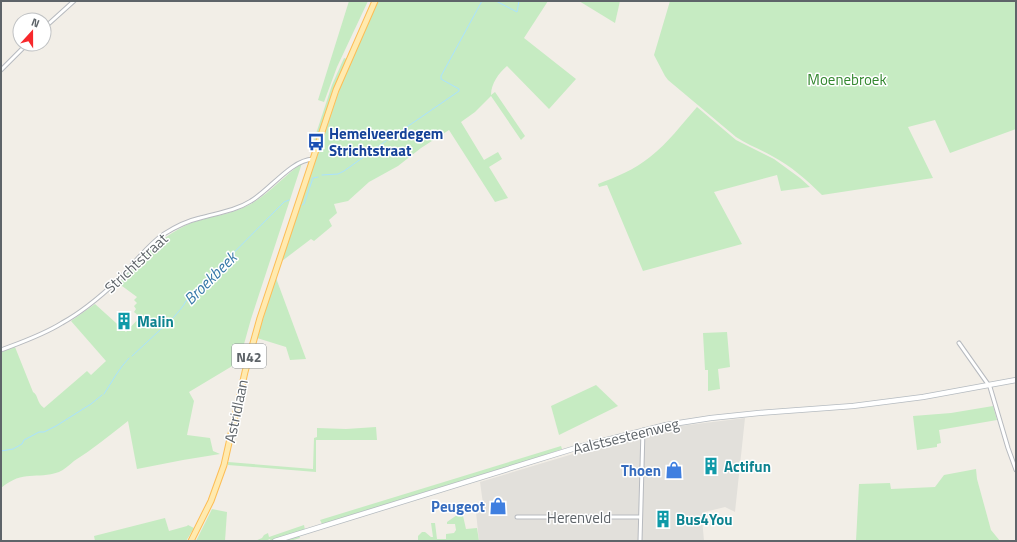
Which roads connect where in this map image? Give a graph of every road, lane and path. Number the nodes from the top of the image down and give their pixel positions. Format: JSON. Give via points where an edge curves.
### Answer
{"nodes":[{"id":1,"x":74,"y":1,"type":"edge"},
{"id":2,"x":375,"y":1,"type":"edge"},
{"id":3,"x":52,"y":21,"type":"edge"},
{"id":4,"x":19,"y":52,"type":"edge"},
{"id":5,"x":1,"y":70,"type":"edge"},
{"id":6,"x":313,"y":159,"type":"junction"},
{"id":7,"x":959,"y":343,"type":"dead end"},
{"id":8,"x":1,"y":350,"type":"edge"},
{"id":9,"x":1016,"y":380,"type":"edge"},
{"id":10,"x":989,"y":385,"type":"junction"},
{"id":11,"x":644,"y":430,"type":"junction"},
{"id":12,"x":1016,"y":470,"type":"edge"},
{"id":13,"x":517,"y":517,"type":"dead end"},
{"id":14,"x":640,"y":517,"type":"junction"},
{"id":15,"x":191,"y":541,"type":"edge"},
{"id":16,"x":275,"y":541,"type":"edge"},
{"id":17,"x":640,"y":541,"type":"edge"}],
"edges":[{"from":1,"to":3,"type":"street"},
{"from":2,"to":6,"type":"main road","number":"N42","via":[[336,90]]},
{"from":4,"to":5,"type":"street"},
{"from":6,"to":8,"type":"street","name":"Strichtstraat","via":[[292,168],[244,205],[196,219],[167,232],[94,302],[50,330]]},
{"from":6,"to":15,"type":"main road","name":"Astridlaan","number":"N42","via":[[254,337],[224,465],[211,501]]},
{"from":7,"to":10,"type":"street"},
{"from":9,"to":10,"type":"main road","name":"Aalstsesteenweg"},
{"from":10,"to":11,"type":"main road","name":"Aalstsesteenweg","via":[[923,397],[853,406],[712,418]]},
{"from":10,"to":12,"type":"street"},
{"from":11,"to":14,"type":"street"},
{"from":11,"to":16,"type":"main road","name":"Aalstsesteenweg","via":[[572,449]]},
{"from":13,"to":14,"type":"street","name":"Herenveld"},
{"from":14,"to":17,"type":"street"}]}
